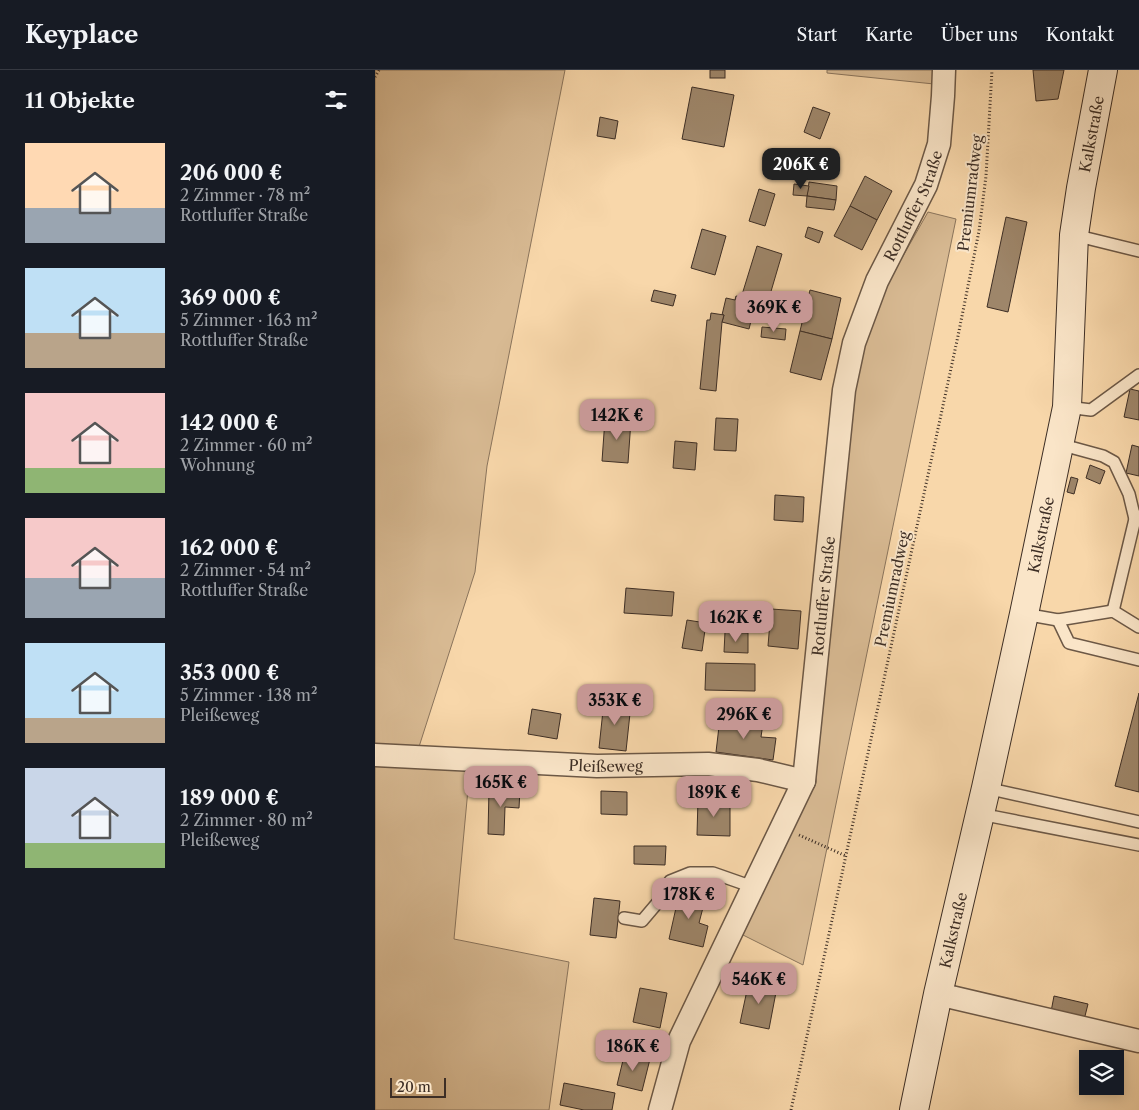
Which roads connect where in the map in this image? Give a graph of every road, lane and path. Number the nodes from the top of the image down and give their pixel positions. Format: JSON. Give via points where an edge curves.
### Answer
{"nodes":[{"id":1,"x":379,"y":70,"type":"edge"},
{"id":2,"x":944,"y":70,"type":"edge"},
{"id":3,"x":992,"y":70,"type":"edge"},
{"id":4,"x":1103,"y":70,"type":"edge"},
{"id":5,"x":375,"y":77,"type":"edge"},
{"id":6,"x":1074,"y":235,"type":"junction"},
{"id":7,"x":1139,"y":251,"type":"edge"},
{"id":8,"x":1139,"y":375,"type":"edge"},
{"id":9,"x":1067,"y":407,"type":"junction"},
{"id":10,"x":1059,"y":444,"type":"junction"},
{"id":11,"x":1137,"y":518,"type":"edge"},
{"id":12,"x":1113,"y":612,"type":"junction"},
{"id":13,"x":1024,"y":614,"type":"junction"},
{"id":14,"x":1058,"y":620,"type":"junction"},
{"id":15,"x":1139,"y":627,"type":"edge"},
{"id":16,"x":1139,"y":660,"type":"edge"},
{"id":17,"x":375,"y":755,"type":"edge"},
{"id":18,"x":805,"y":782,"type":"junction"},
{"id":19,"x":983,"y":801,"type":"junction"},
{"id":20,"x":1139,"y":822,"type":"edge"},
{"id":21,"x":783,"y":827,"type":"junction"},
{"id":22,"x":1139,"y":845,"type":"edge"},
{"id":23,"x":846,"y":856,"type":"junction"},
{"id":24,"x":753,"y":887,"type":"junction"},
{"id":25,"x":624,"y":918,"type":"dead end"},
{"id":26,"x":938,"y":994,"type":"junction"},
{"id":27,"x":1139,"y":1040,"type":"edge"},
{"id":28,"x":660,"y":1110,"type":"edge"},
{"id":29,"x":791,"y":1110,"type":"edge"},
{"id":30,"x":914,"y":1110,"type":"edge"}],
"edges":[{"from":1,"to":5,"type":"path"},
{"from":2,"to":18,"type":"street","name":"Rottluffer Straße","via":[[939,144],[927,185],[877,281],[854,343],[843,390]]},
{"from":3,"to":23,"type":"path","name":"Premiumradweg","via":[[986,176],[979,231]]},
{"from":4,"to":6,"type":"main road","name":"Kalkstraße"},
{"from":6,"to":7,"type":"lane"},
{"from":6,"to":9,"type":"main road","name":"Kalkstraße"},
{"from":8,"to":9,"type":"lane","via":[[1091,410]]},
{"from":9,"to":10,"type":"main road","name":"Kalkstraße"},
{"from":10,"to":11,"type":"lane","via":[[1114,462]]},
{"from":10,"to":13,"type":"main road","name":"Kalkstraße"},
{"from":11,"to":12,"type":"lane"},
{"from":12,"to":14,"type":"lane"},
{"from":12,"to":15,"type":"lane"},
{"from":13,"to":14,"type":"lane"},
{"from":13,"to":19,"type":"main road","name":"Kalkstraße"},
{"from":14,"to":16,"type":"lane","via":[[1069,643]]},
{"from":17,"to":18,"type":"street","name":"Pleißeweg","via":[[597,766],[708,764],[758,770]]},
{"from":18,"to":21,"type":"street","name":"Rottluffer Straße"},
{"from":19,"to":20,"type":"lane"},
{"from":19,"to":22,"type":"lane"},
{"from":19,"to":26,"type":"main road","name":"Kalkstraße"},
{"from":21,"to":23,"type":"path"},
{"from":21,"to":24,"type":"street","name":"Rottluffer Straße"},
{"from":23,"to":29,"type":"path","name":"Premiumradweg"},
{"from":24,"to":25,"type":"lane","via":[[713,873],[690,873],[670,881],[642,921]]},
{"from":24,"to":28,"type":"street","name":"Rottluffer Straße","via":[[679,1041]]},
{"from":26,"to":27,"type":"street"},
{"from":26,"to":30,"type":"main road","name":"Kalkstraße"}]}
